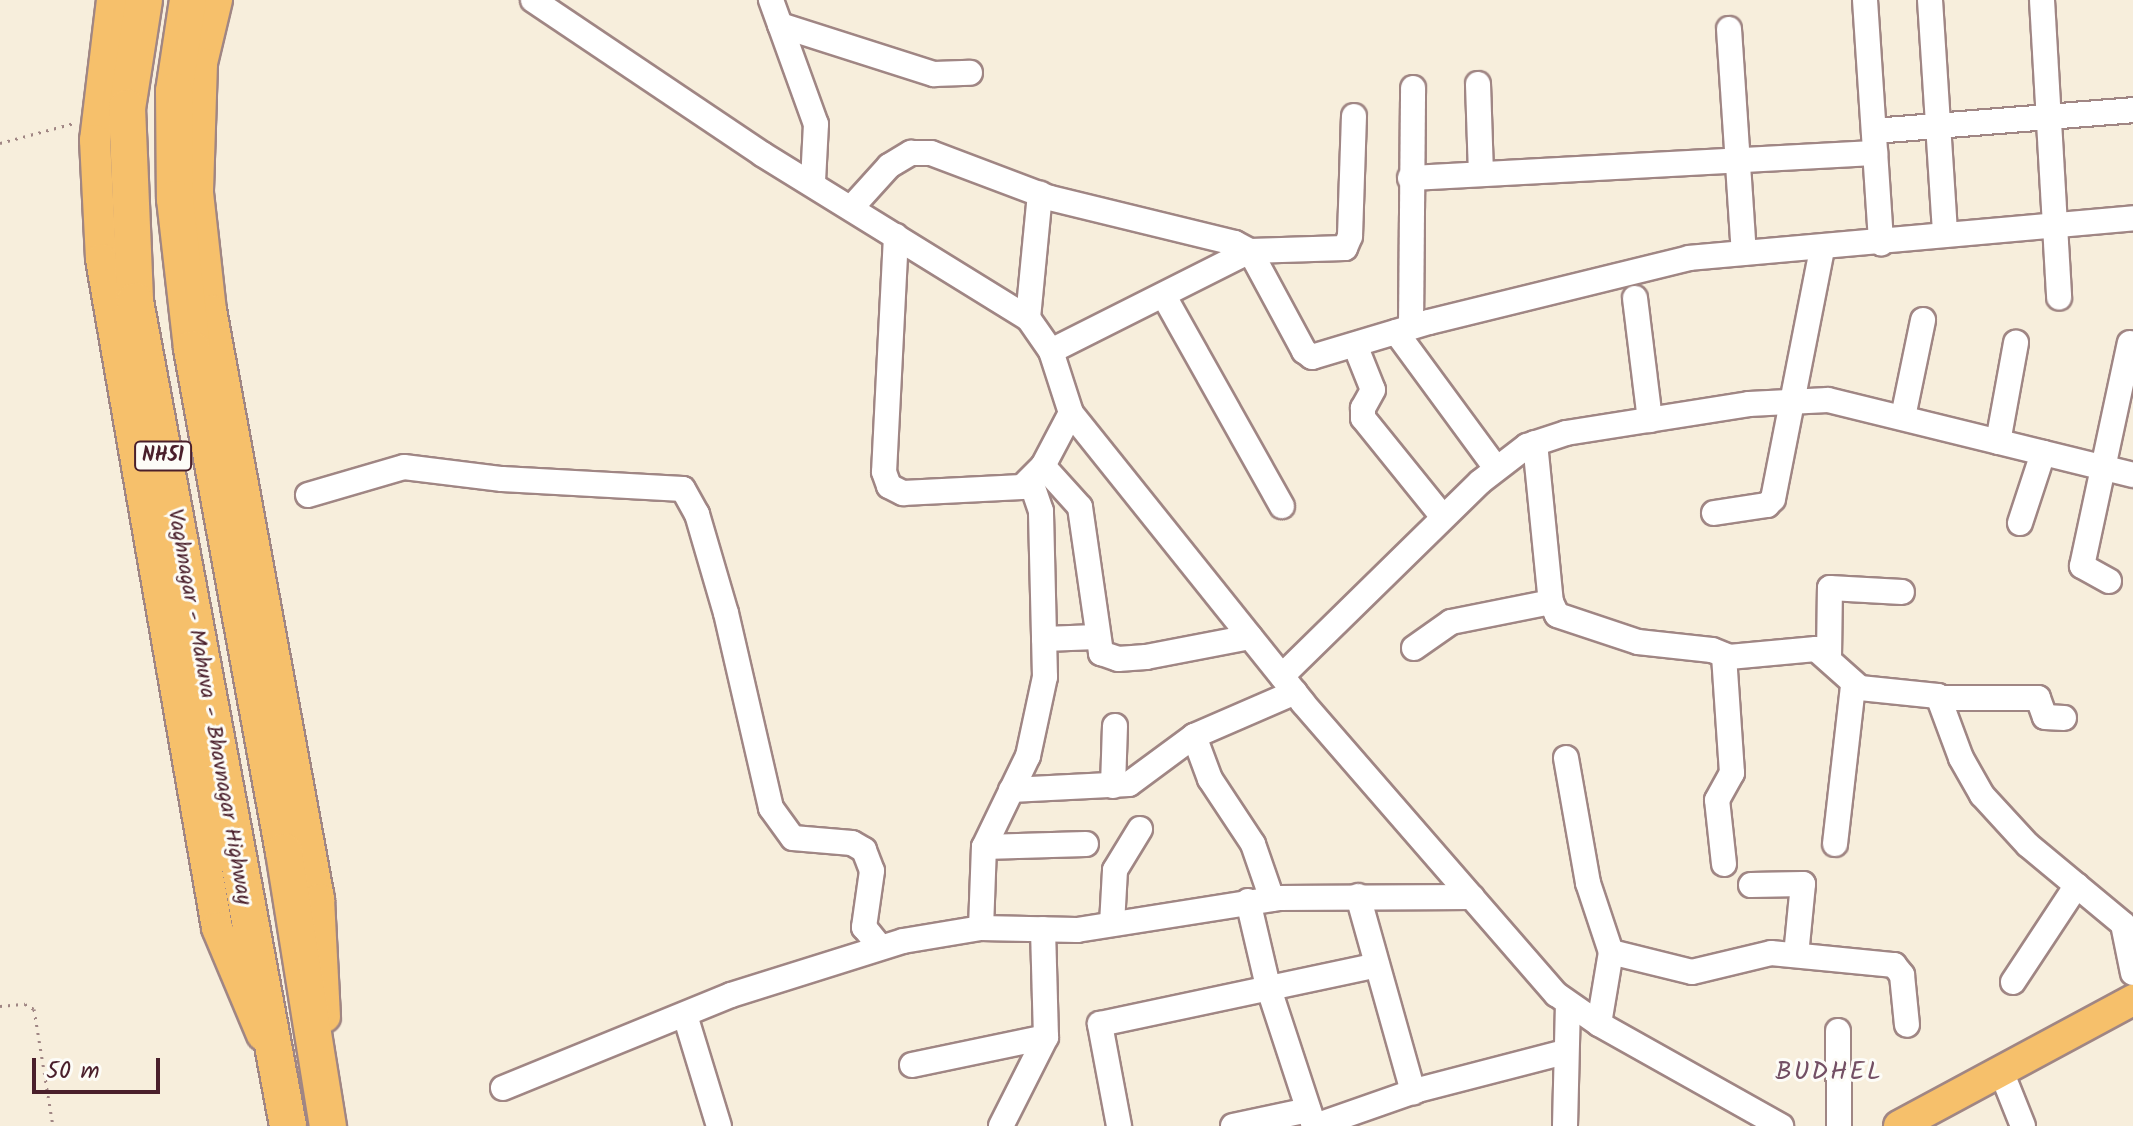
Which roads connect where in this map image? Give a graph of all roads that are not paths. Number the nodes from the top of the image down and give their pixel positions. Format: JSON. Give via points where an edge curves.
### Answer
{"nodes":[{"id":1,"x":112,"y":0,"type":"edge"},
{"id":2,"x":144,"y":0,"type":"edge"},
{"id":3,"x":188,"y":0,"type":"edge"},
{"id":4,"x":217,"y":0,"type":"edge"},
{"id":5,"x":533,"y":0,"type":"edge"},
{"id":6,"x":771,"y":0,"type":"edge"},
{"id":7,"x":1865,"y":0,"type":"edge"},
{"id":8,"x":1930,"y":0,"type":"edge"},
{"id":9,"x":2042,"y":0,"type":"edge"},
{"id":10,"x":780,"y":25,"type":"junction"},
{"id":11,"x":1729,"y":29,"type":"dead end"},
{"id":12,"x":970,"y":73,"type":"dead end"},
{"id":13,"x":1478,"y":84,"type":"dead end"},
{"id":14,"x":1413,"y":88,"type":"dead end"},
{"id":15,"x":2133,"y":110,"type":"edge"},
{"id":16,"x":1354,"y":116,"type":"dead end"},
{"id":17,"x":2051,"y":116,"type":"junction"},
{"id":18,"x":1938,"y":126,"type":"junction"},
{"id":19,"x":1874,"y":142,"type":"junction"},
{"id":20,"x":1741,"y":160,"type":"junction"},
{"id":21,"x":1481,"y":174,"type":"junction"},
{"id":22,"x":1410,"y":178,"type":"junction"},
{"id":23,"x":813,"y":181,"type":"junction"},
{"id":24,"x":1040,"y":194,"type":"junction"},
{"id":25,"x":852,"y":207,"type":"junction"},
{"id":26,"x":2133,"y":218,"type":"edge"},
{"id":27,"x":2058,"y":224,"type":"junction"},
{"id":28,"x":1945,"y":235,"type":"junction"},
{"id":29,"x":896,"y":236,"type":"junction"},
{"id":30,"x":1881,"y":243,"type":"junction"},
{"id":31,"x":1250,"y":251,"type":"junction"},
{"id":32,"x":1744,"y":252,"type":"junction"},
{"id":33,"x":1818,"y":267,"type":"junction"},
{"id":34,"x":1164,"y":296,"type":"junction"},
{"id":35,"x":1635,"y":298,"type":"dead end"},
{"id":36,"x":2059,"y":298,"type":"dead end"},
{"id":37,"x":1028,"y":318,"type":"junction"},
{"id":38,"x":1923,"y":320,"type":"dead end"},
{"id":39,"x":1404,"y":335,"type":"junction"},
{"id":40,"x":2016,"y":343,"type":"dead end"},
{"id":41,"x":2130,"y":343,"type":"dead end"},
{"id":42,"x":1355,"y":345,"type":"junction"},
{"id":43,"x":1051,"y":351,"type":"junction"},
{"id":44,"x":1795,"y":401,"type":"junction"},
{"id":45,"x":1071,"y":413,"type":"junction"},
{"id":46,"x":1903,"y":417,"type":"junction"},
{"id":47,"x":1650,"y":420,"type":"junction"},
{"id":48,"x":1998,"y":442,"type":"junction"},
{"id":49,"x":1535,"y":443,"type":"junction"},
{"id":50,"x":2043,"y":453,"type":"junction"},
{"id":51,"x":1496,"y":468,"type":"junction"},
{"id":52,"x":2106,"y":469,"type":"junction"},
{"id":53,"x":1037,"y":474,"type":"junction"},
{"id":54,"x":2133,"y":475,"type":"edge"},
{"id":55,"x":308,"y":495,"type":"dead end"},
{"id":56,"x":1282,"y":506,"type":"dead end"},
{"id":57,"x":1714,"y":513,"type":"dead end"},
{"id":58,"x":1443,"y":517,"type":"junction"},
{"id":59,"x":2020,"y":523,"type":"dead end"},
{"id":60,"x":2109,"y":581,"type":"dead end"},
{"id":61,"x":1902,"y":592,"type":"dead end"},
{"id":62,"x":1551,"y":602,"type":"junction"},
{"id":63,"x":1097,"y":637,"type":"junction"},
{"id":64,"x":1250,"y":637,"type":"junction"},
{"id":65,"x":1044,"y":639,"type":"junction"},
{"id":66,"x":1414,"y":648,"type":"dead end"},
{"id":67,"x":1724,"y":655,"type":"junction"},
{"id":68,"x":1829,"y":657,"type":"junction"},
{"id":69,"x":1288,"y":684,"type":"junction"},
{"id":70,"x":1853,"y":685,"type":"junction"},
{"id":71,"x":1941,"y":698,"type":"junction"},
{"id":72,"x":2064,"y":718,"type":"dead end"},
{"id":73,"x":1115,"y":726,"type":"dead end"},
{"id":74,"x":1194,"y":736,"type":"junction"},
{"id":75,"x":1566,"y":758,"type":"dead end"},
{"id":76,"x":1113,"y":786,"type":"junction"},
{"id":77,"x":1011,"y":790,"type":"junction"},
{"id":78,"x":1140,"y":829,"type":"dead end"},
{"id":79,"x":1086,"y":844,"type":"dead end"},
{"id":80,"x":1835,"y":844,"type":"dead end"},
{"id":81,"x":984,"y":847,"type":"junction"},
{"id":82,"x":1724,"y":864,"type":"dead end"},
{"id":83,"x":1751,"y":885,"type":"dead end"},
{"id":84,"x":2077,"y":885,"type":"junction"},
{"id":85,"x":1358,"y":896,"type":"junction"},
{"id":86,"x":1472,"y":897,"type":"junction"},
{"id":87,"x":1260,"y":900,"type":"junction"},
{"id":88,"x":1112,"y":924,"type":"junction"},
{"id":89,"x":981,"y":928,"type":"junction"},
{"id":90,"x":1043,"y":929,"type":"junction"},
{"id":91,"x":880,"y":947,"type":"junction"},
{"id":92,"x":1611,"y":952,"type":"junction"},
{"id":93,"x":1796,"y":955,"type":"junction"},
{"id":94,"x":1377,"y":965,"type":"junction"},
{"id":95,"x":2133,"y":973,"type":"edge"},
{"id":96,"x":2013,"y":982,"type":"dead end"},
{"id":97,"x":1268,"y":986,"type":"junction"},
{"id":98,"x":2133,"y":1000,"type":"edge"},
{"id":99,"x":1568,"y":1005,"type":"junction"},
{"id":100,"x":685,"y":1015,"type":"junction"},
{"id":101,"x":1599,"y":1024,"type":"junction"},
{"id":102,"x":1907,"y":1025,"type":"dead end"},
{"id":103,"x":1838,"y":1031,"type":"dead end"},
{"id":104,"x":1046,"y":1037,"type":"junction"},
{"id":105,"x":1565,"y":1052,"type":"junction"},
{"id":106,"x":912,"y":1065,"type":"dead end"},
{"id":107,"x":2001,"y":1071,"type":"junction"},
{"id":108,"x":278,"y":1074,"type":"junction"},
{"id":109,"x":503,"y":1088,"type":"dead end"},
{"id":110,"x":1413,"y":1092,"type":"junction"},
{"id":111,"x":1313,"y":1121,"type":"edge"},
{"id":112,"x":288,"y":1126,"type":"edge"},
{"id":113,"x":329,"y":1126,"type":"edge"},
{"id":114,"x":719,"y":1126,"type":"edge"},
{"id":115,"x":1001,"y":1126,"type":"edge"},
{"id":116,"x":1119,"y":1126,"type":"edge"},
{"id":117,"x":1233,"y":1126,"type":"edge"},
{"id":118,"x":1565,"y":1126,"type":"edge"},
{"id":119,"x":1781,"y":1126,"type":"edge"},
{"id":120,"x":1839,"y":1126,"type":"edge"},
{"id":121,"x":1899,"y":1126,"type":"edge"},
{"id":122,"x":2023,"y":1126,"type":"edge"}],
"edges":[{"from":1,"to":108,"type":"main road","via":[[97,116],[101,259],[217,928]]},
{"from":2,"to":108,"type":"highway","name":"Vaghnagar - Mahuva - Bhavnagar Highway","number":"NH51","via":[[127,108],[135,301]]},
{"from":3,"to":113,"type":"highway","number":"NH51","via":[[174,91],[178,229],[192,349]]},
{"from":4,"to":113,"type":"main road","via":[[202,63],[198,193],[211,310],[319,899]]},
{"from":5,"to":23,"type":"street","via":[[762,154]]},
{"from":6,"to":10,"type":"street"},
{"from":7,"to":19,"type":"street"},
{"from":8,"to":18,"type":"street"},
{"from":9,"to":17,"type":"street"},
{"from":10,"to":12,"type":"street","via":[[934,74]]},
{"from":10,"to":23,"type":"street","via":[[816,124]]},
{"from":11,"to":20,"type":"street"},
{"from":13,"to":21,"type":"street"},
{"from":14,"to":22,"type":"street"},
{"from":15,"to":17,"type":"street"},
{"from":16,"to":31,"type":"street","via":[[1348,244],[1340,249]]},
{"from":17,"to":18,"type":"street"},
{"from":17,"to":27,"type":"street"},
{"from":18,"to":19,"type":"street"},
{"from":18,"to":28,"type":"street"},
{"from":19,"to":20,"type":"street"},
{"from":19,"to":30,"type":"street"},
{"from":20,"to":21,"type":"street"},
{"from":20,"to":32,"type":"street"},
{"from":21,"to":22,"type":"street"},
{"from":22,"to":39,"type":"street"},
{"from":23,"to":25,"type":"street"},
{"from":24,"to":25,"type":"street","via":[[918,152],[889,166]]},
{"from":24,"to":31,"type":"street"},
{"from":24,"to":37,"type":"street"},
{"from":25,"to":29,"type":"street"},
{"from":26,"to":27,"type":"street"},
{"from":27,"to":28,"type":"street"},
{"from":27,"to":36,"type":"street"},
{"from":28,"to":30,"type":"street"},
{"from":29,"to":37,"type":"street"},
{"from":29,"to":53,"type":"street","via":[[884,472],[889,486],[903,493],[990,490]]},
{"from":30,"to":33,"type":"street"},
{"from":31,"to":34,"type":"street"},
{"from":31,"to":42,"type":"street","via":[[1307,356]]},
{"from":32,"to":33,"type":"street"},
{"from":32,"to":39,"type":"street","via":[[1654,265]]},
{"from":33,"to":44,"type":"street"},
{"from":34,"to":43,"type":"street"},
{"from":34,"to":56,"type":"street"},
{"from":35,"to":47,"type":"street"},
{"from":37,"to":43,"type":"street"},
{"from":38,"to":46,"type":"street"},
{"from":39,"to":42,"type":"street"},
{"from":39,"to":51,"type":"street","via":[[1419,366]]},
{"from":40,"to":48,"type":"street"},
{"from":41,"to":52,"type":"street"},
{"from":42,"to":58,"type":"street","via":[[1373,390],[1363,418]]},
{"from":43,"to":45,"type":"street"},
{"from":44,"to":46,"type":"street","via":[[1828,400]]},
{"from":44,"to":47,"type":"street"},
{"from":44,"to":57,"type":"street","via":[[1771,503]]},
{"from":45,"to":53,"type":"street"},
{"from":45,"to":64,"type":"street"},
{"from":46,"to":48,"type":"street"},
{"from":47,"to":49,"type":"street"},
{"from":48,"to":50,"type":"street"},
{"from":49,"to":51,"type":"street"},
{"from":49,"to":62,"type":"street"},
{"from":50,"to":52,"type":"street"},
{"from":50,"to":59,"type":"street"},
{"from":51,"to":58,"type":"street"},
{"from":52,"to":54,"type":"street"},
{"from":52,"to":60,"type":"street","via":[[2082,566]]},
{"from":53,"to":63,"type":"street","via":[[1080,507]]},
{"from":53,"to":65,"type":"street"},
{"from":55,"to":91,"type":"street","via":[[404,467],[502,479],[683,489],[697,514],[726,613],[771,808],[793,838],[852,843],[864,850],[872,871],[864,927]]},
{"from":58,"to":69,"type":"street"},
{"from":61,"to":68,"type":"street","via":[[1830,588]]},
{"from":62,"to":66,"type":"street","via":[[1451,622]]},
{"from":62,"to":67,"type":"street","via":[[1564,619],[1638,642]]},
{"from":63,"to":64,"type":"street","via":[[1101,653],[1118,659]]},
{"from":63,"to":65,"type":"street"},
{"from":64,"to":69,"type":"street"},
{"from":65,"to":77,"type":"street","via":[[1040,719]]},
{"from":67,"to":68,"type":"street","via":[[1808,648]]},
{"from":67,"to":82,"type":"street","via":[[1732,773],[1717,800]]},
{"from":68,"to":70,"type":"street"},
{"from":69,"to":74,"type":"street"},
{"from":69,"to":86,"type":"street"},
{"from":70,"to":71,"type":"street"},
{"from":70,"to":80,"type":"street"},
{"from":71,"to":72,"type":"street","via":[[2038,698],[2045,717]]},
{"from":71,"to":84,"type":"street","via":[[1961,758],[1982,795],[2028,845]]},
{"from":73,"to":76,"type":"street"},
{"from":74,"to":76,"type":"street","via":[[1141,779]]},
{"from":74,"to":87,"type":"street","via":[[1210,779],[1253,844]]},
{"from":75,"to":92,"type":"street","via":[[1588,883]]},
{"from":76,"to":77,"type":"street"},
{"from":77,"to":81,"type":"street"},
{"from":78,"to":88,"type":"street","via":[[1115,870]]},
{"from":79,"to":81,"type":"street"},
{"from":81,"to":89,"type":"street"},
{"from":83,"to":93,"type":"street","via":[[1803,884]]},
{"from":84,"to":95,"type":"street","via":[[2123,924]]},
{"from":84,"to":96,"type":"street"},
{"from":85,"to":86,"type":"street"},
{"from":85,"to":87,"type":"street"},
{"from":85,"to":94,"type":"street"},
{"from":86,"to":99,"type":"street"},
{"from":87,"to":88,"type":"street"},
{"from":87,"to":97,"type":"street"},
{"from":88,"to":90,"type":"street"},
{"from":89,"to":90,"type":"street"},
{"from":89,"to":91,"type":"street"},
{"from":90,"to":104,"type":"street"},
{"from":91,"to":100,"type":"street"},
{"from":92,"to":93,"type":"street","via":[[1692,972],[1771,953]]},
{"from":92,"to":101,"type":"street"},
{"from":93,"to":102,"type":"street","via":[[1894,965],[1902,975]]},
{"from":94,"to":97,"type":"street"},
{"from":94,"to":110,"type":"street"},
{"from":97,"to":111,"type":"street"},
{"from":97,"to":116,"type":"street","via":[[1100,1024]]},
{"from":98,"to":107,"type":"main road"},
{"from":99,"to":101,"type":"street"},
{"from":99,"to":105,"type":"street"},
{"from":100,"to":109,"type":"street"},
{"from":100,"to":114,"type":"street"},
{"from":101,"to":119,"type":"street"},
{"from":103,"to":120,"type":"street"},
{"from":104,"to":106,"type":"street"},
{"from":104,"to":115,"type":"street"},
{"from":105,"to":110,"type":"street"},
{"from":105,"to":118,"type":"street"},
{"from":107,"to":121,"type":"main road"},
{"from":107,"to":122,"type":"street"},
{"from":108,"to":112,"type":"highway","name":"Vaghnagar - Mahuva - Bhavnagar Highway","number":"NH51"},
{"from":110,"to":111,"type":"street"},
{"from":111,"to":117,"type":"street"}]}
